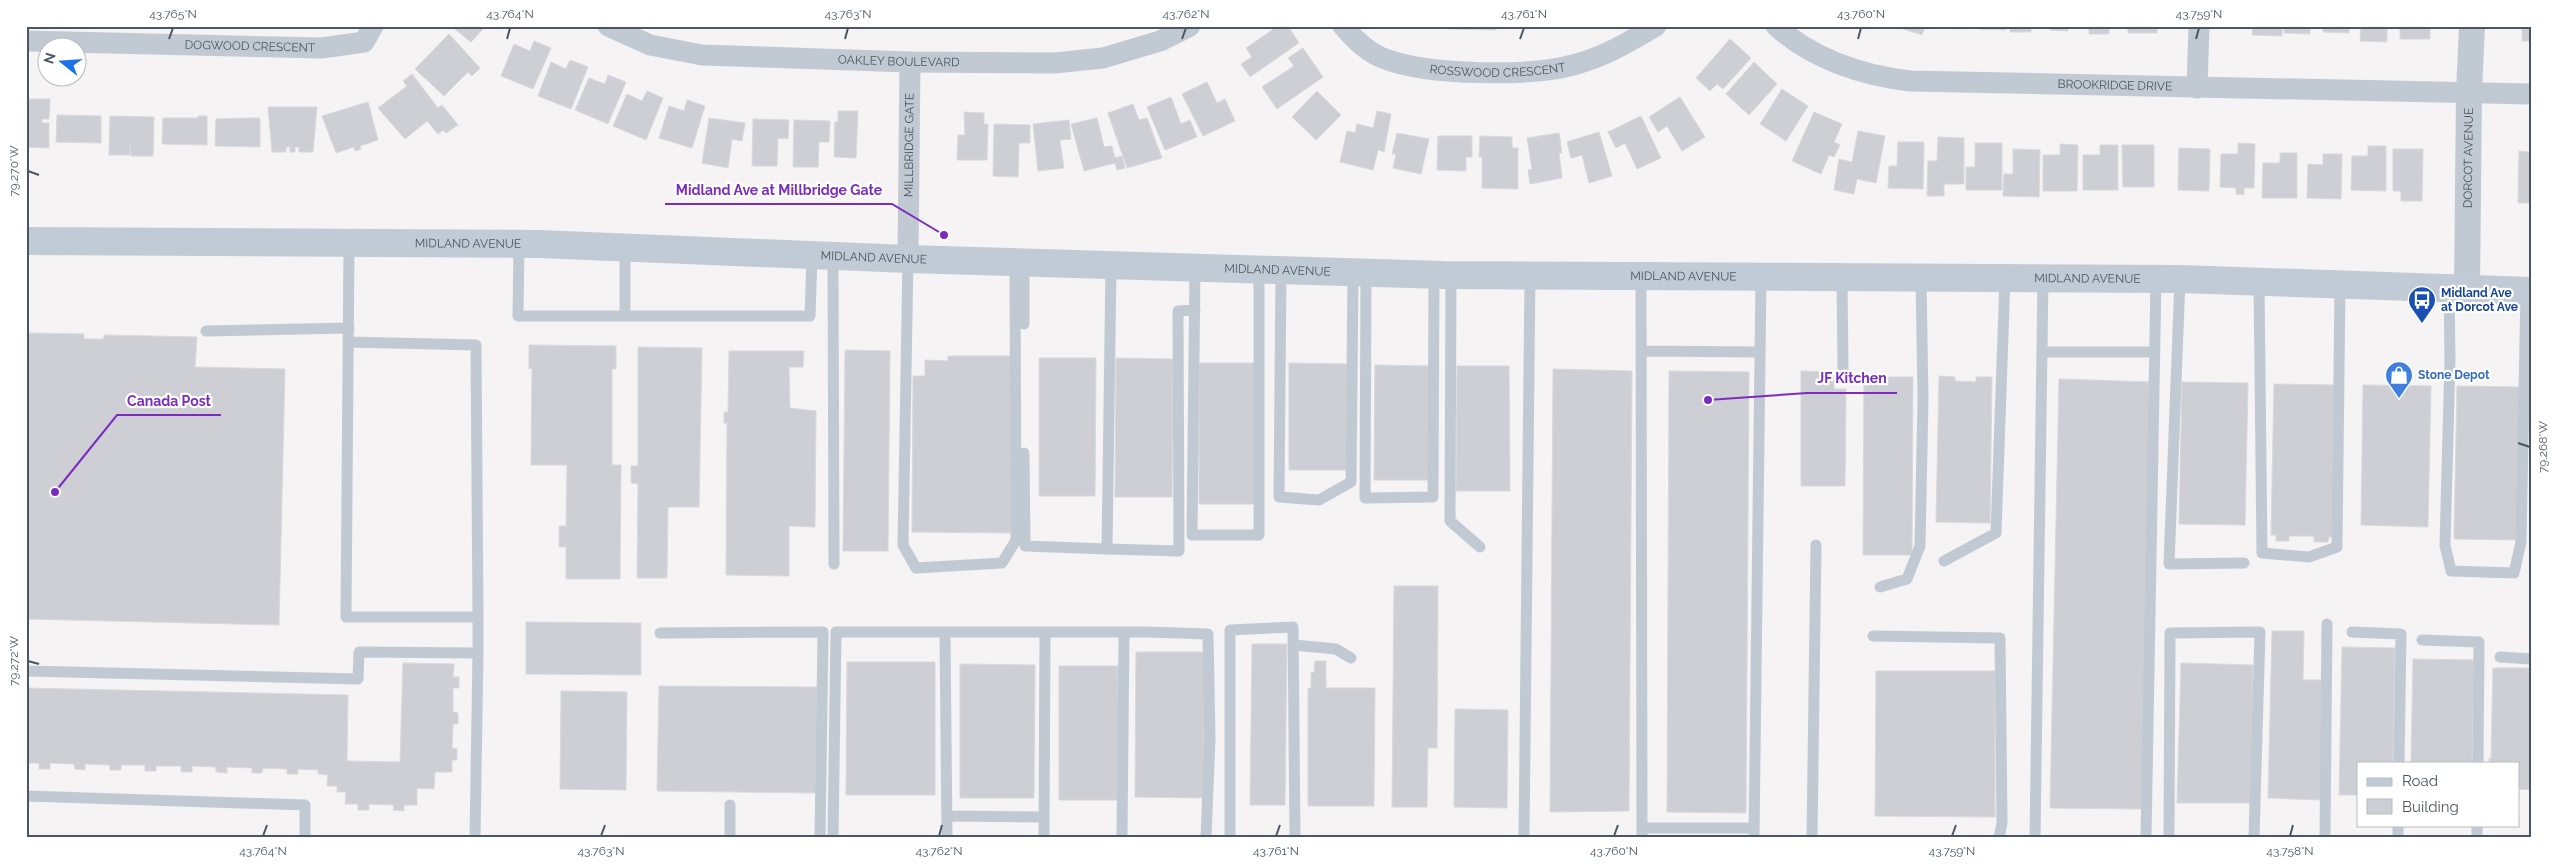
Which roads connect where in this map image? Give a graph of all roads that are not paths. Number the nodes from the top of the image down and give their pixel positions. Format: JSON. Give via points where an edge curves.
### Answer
{"nodes":[{"id":1,"x":373,"y":26,"type":"edge"},
{"id":2,"x":608,"y":26,"type":"edge"},
{"id":3,"x":1190,"y":26,"type":"edge"},
{"id":4,"x":1343,"y":26,"type":"edge"},
{"id":5,"x":1656,"y":26,"type":"edge"},
{"id":6,"x":1776,"y":26,"type":"edge"},
{"id":7,"x":2199,"y":26,"type":"edge"},
{"id":8,"x":2472,"y":26,"type":"edge"},
{"id":9,"x":26,"y":41,"type":"edge"},
{"id":10,"x":910,"y":62,"type":"junction"},
{"id":11,"x":2197,"y":88,"type":"junction"},
{"id":12,"x":2468,"y":92,"type":"junction"},
{"id":13,"x":2531,"y":94,"type":"edge"},
{"id":14,"x":26,"y":241,"type":"edge"},
{"id":15,"x":349,"y":242,"type":"junction"},
{"id":16,"x":519,"y":244,"type":"junction"},
{"id":17,"x":625,"y":247,"type":"junction"},
{"id":18,"x":823,"y":256,"type":"junction"},
{"id":19,"x":908,"y":259,"type":"junction"},
{"id":20,"x":1020,"y":261,"type":"junction"},
{"id":21,"x":1111,"y":265,"type":"junction"},
{"id":22,"x":1195,"y":267,"type":"junction"},
{"id":23,"x":1270,"y":270,"type":"junction"},
{"id":24,"x":1359,"y":272,"type":"junction"},
{"id":25,"x":1443,"y":274,"type":"junction"},
{"id":26,"x":1530,"y":275,"type":"junction"},
{"id":27,"x":1641,"y":276,"type":"junction"},
{"id":28,"x":1761,"y":277,"type":"junction"},
{"id":29,"x":1842,"y":277,"type":"junction"},
{"id":30,"x":1921,"y":278,"type":"junction"},
{"id":31,"x":2005,"y":278,"type":"junction"},
{"id":32,"x":2043,"y":278,"type":"junction"},
{"id":33,"x":2168,"y":279,"type":"junction"},
{"id":34,"x":2259,"y":282,"type":"junction"},
{"id":35,"x":2340,"y":285,"type":"junction"},
{"id":36,"x":2458,"y":289,"type":"junction"},
{"id":37,"x":2528,"y":291,"type":"edge"},
{"id":38,"x":1195,"y":310,"type":"junction"},
{"id":39,"x":625,"y":316,"type":"junction"},
{"id":40,"x":349,"y":328,"type":"junction"},
{"id":41,"x":206,"y":331,"type":"dead end"},
{"id":42,"x":348,"y":342,"type":"junction"},
{"id":43,"x":1641,"y":351,"type":"junction"},
{"id":44,"x":1760,"y":352,"type":"junction"},
{"id":45,"x":2042,"y":352,"type":"junction"},
{"id":46,"x":2154,"y":352,"type":"junction"},
{"id":47,"x":1843,"y":372,"type":"dead end"},
{"id":48,"x":1816,"y":546,"type":"dead end"},
{"id":49,"x":1480,"y":547,"type":"dead end"},
{"id":50,"x":1107,"y":550,"type":"junction"},
{"id":51,"x":1944,"y":561,"type":"dead end"},
{"id":52,"x":2244,"y":562,"type":"dead end"},
{"id":53,"x":834,"y":564,"type":"dead end"},
{"id":54,"x":1880,"y":587,"type":"dead end"},
{"id":55,"x":478,"y":618,"type":"junction"},
{"id":56,"x":2327,"y":624,"type":"dead end"},
{"id":57,"x":945,"y":632,"type":"junction"},
{"id":58,"x":1045,"y":632,"type":"junction"},
{"id":59,"x":1124,"y":632,"type":"junction"},
{"id":60,"x":2352,"y":632,"type":"dead end"},
{"id":61,"x":660,"y":633,"type":"dead end"},
{"id":62,"x":1873,"y":636,"type":"dead end"},
{"id":63,"x":2422,"y":640,"type":"dead end"},
{"id":64,"x":1294,"y":645,"type":"junction"},
{"id":65,"x":478,"y":653,"type":"junction"},
{"id":66,"x":2500,"y":657,"type":"dead end"},
{"id":67,"x":1351,"y":658,"type":"dead end"},
{"id":68,"x":2531,"y":658,"type":"edge"},
{"id":69,"x":26,"y":671,"type":"edge"},
{"id":70,"x":2399,"y":762,"type":"edge"},
{"id":71,"x":2478,"y":762,"type":"edge"},
{"id":72,"x":26,"y":796,"type":"edge"},
{"id":73,"x":730,"y":805,"type":"dead end"},
{"id":74,"x":820,"y":816,"type":"junction"},
{"id":75,"x":833,"y":816,"type":"junction"},
{"id":76,"x":947,"y":816,"type":"junction"},
{"id":77,"x":1044,"y":818,"type":"junction"},
{"id":78,"x":1642,"y":833,"type":"edge"},
{"id":79,"x":1754,"y":833,"type":"edge"},
{"id":80,"x":305,"y":838,"type":"edge"},
{"id":81,"x":475,"y":838,"type":"edge"},
{"id":82,"x":730,"y":838,"type":"edge"},
{"id":83,"x":820,"y":838,"type":"edge"},
{"id":84,"x":833,"y":838,"type":"edge"},
{"id":85,"x":948,"y":838,"type":"edge"},
{"id":86,"x":1044,"y":838,"type":"edge"},
{"id":87,"x":1122,"y":838,"type":"edge"},
{"id":88,"x":1206,"y":838,"type":"edge"},
{"id":89,"x":1230,"y":838,"type":"edge"},
{"id":90,"x":1295,"y":838,"type":"edge"},
{"id":91,"x":1524,"y":838,"type":"edge"},
{"id":92,"x":1812,"y":838,"type":"edge"},
{"id":93,"x":1999,"y":838,"type":"edge"},
{"id":94,"x":2035,"y":838,"type":"edge"},
{"id":95,"x":2146,"y":838,"type":"edge"},
{"id":96,"x":2169,"y":838,"type":"edge"},
{"id":97,"x":2254,"y":838,"type":"edge"},
{"id":98,"x":2325,"y":838,"type":"edge"}],
"edges":[{"from":1,"to":9,"type":"street","name":"DOGWOOD CRESCENT","via":[[364,42],[322,48]]},
{"from":2,"to":10,"type":"street","name":"OAKLEY BOULEVARD","via":[[650,45],[702,55]]},
{"from":3,"to":10,"type":"street","name":"OAKLEY BOULEVARD","via":[[1160,41],[1102,58],[1055,63]]},
{"from":4,"to":5,"type":"street","name":"ROSSWOOD CRESCENT","via":[[1360,45],[1386,60],[1415,66],[1511,73],[1572,66],[1616,50]]},
{"from":6,"to":11,"type":"street","name":"BROOKRIDGE DRIVE","via":[[1828,59],[1869,74],[1898,80],[1952,84]]},
{"from":7,"to":11,"type":"street"},
{"from":8,"to":12,"type":"street","name":"DORCOT AVENUE"},
{"from":10,"to":19,"type":"street","name":"MILLBRIDGE GATE"},
{"from":11,"to":12,"type":"street","name":"BROOKRIDGE DRIVE"},
{"from":12,"to":13,"type":"street","name":"BROOKRIDGE DRIVE"},
{"from":12,"to":36,"type":"street","name":"DORCOT AVENUE"},
{"from":14,"to":15,"type":"main road","name":"MIDLAND AVENUE"},
{"from":15,"to":16,"type":"main road","name":"MIDLAND AVENUE"},
{"from":15,"to":40,"type":"lane"},
{"from":16,"to":17,"type":"main road","name":"MIDLAND AVENUE"},
{"from":16,"to":39,"type":"lane","via":[[518,316]]},
{"from":17,"to":18,"type":"main road","name":"MIDLAND AVENUE"},
{"from":17,"to":39,"type":"lane"},
{"from":18,"to":19,"type":"main road","name":"MIDLAND AVENUE"},
{"from":18,"to":39,"type":"lane","via":[[810,316]]},
{"from":18,"to":53,"type":"lane"},
{"from":19,"to":20,"type":"main road","name":"MIDLAND AVENUE"},
{"from":19,"to":20,"type":"lane","via":[[903,545],[916,568],[1002,563],[1016,540]]},
{"from":20,"to":21,"type":"main road","name":"MIDLAND AVENUE"},
{"from":20,"to":50,"type":"lane","via":[[1025,546]]},
{"from":21,"to":22,"type":"main road","name":"MIDLAND AVENUE"},
{"from":21,"to":50,"type":"lane"},
{"from":22,"to":23,"type":"main road","name":"MIDLAND AVENUE"},
{"from":22,"to":38,"type":"lane"},
{"from":23,"to":24,"type":"main road","name":"MIDLAND AVENUE"},
{"from":23,"to":24,"type":"lane","via":[[1279,497],[1319,500],[1351,482]]},
{"from":23,"to":38,"type":"lane","via":[[1259,535],[1192,535]]},
{"from":24,"to":25,"type":"main road","name":"MIDLAND AVENUE"},
{"from":24,"to":25,"type":"lane","via":[[1365,498],[1433,497]]},
{"from":25,"to":26,"type":"main road","name":"MIDLAND AVENUE"},
{"from":25,"to":49,"type":"lane","via":[[1450,521]]},
{"from":26,"to":27,"type":"main road","name":"MIDLAND AVENUE"},
{"from":26,"to":91,"type":"lane"},
{"from":27,"to":28,"type":"main road","name":"MIDLAND AVENUE"},
{"from":27,"to":43,"type":"lane"},
{"from":28,"to":29,"type":"main road","name":"MIDLAND AVENUE"},
{"from":28,"to":44,"type":"lane"},
{"from":29,"to":30,"type":"main road","name":"MIDLAND AVENUE"},
{"from":29,"to":47,"type":"lane"},
{"from":30,"to":31,"type":"main road","name":"MIDLAND AVENUE"},
{"from":30,"to":54,"type":"lane","via":[[1920,546],[1907,579]]},
{"from":31,"to":32,"type":"main road","name":"MIDLAND AVENUE"},
{"from":31,"to":51,"type":"lane","via":[[1996,534]]},
{"from":32,"to":33,"type":"main road","name":"MIDLAND AVENUE"},
{"from":32,"to":45,"type":"lane"},
{"from":33,"to":34,"type":"main road","name":"MIDLAND AVENUE"},
{"from":33,"to":46,"type":"lane"},
{"from":33,"to":52,"type":"lane","via":[[2169,564]]},
{"from":34,"to":35,"type":"main road","name":"MIDLAND AVENUE"},
{"from":34,"to":35,"type":"lane","via":[[2262,553],[2310,558],[2337,547]]},
{"from":35,"to":36,"type":"main road","name":"MIDLAND AVENUE"},
{"from":36,"to":37,"type":"main road","name":"MIDLAND AVENUE"},
{"from":36,"to":37,"type":"lane","via":[[2450,360],[2445,545],[2451,571],[2514,574],[2521,542]]},
{"from":38,"to":50,"type":"lane","via":[[1178,310],[1179,551]]},
{"from":40,"to":41,"type":"lane"},
{"from":40,"to":42,"type":"lane"},
{"from":42,"to":55,"type":"lane","via":[[476,344]]},
{"from":42,"to":55,"type":"lane","via":[[346,617]]},
{"from":43,"to":44,"type":"lane"},
{"from":43,"to":78,"type":"lane"},
{"from":44,"to":79,"type":"lane"},
{"from":45,"to":46,"type":"lane"},
{"from":45,"to":94,"type":"lane"},
{"from":46,"to":95,"type":"lane"},
{"from":48,"to":92,"type":"lane"},
{"from":55,"to":65,"type":"lane"},
{"from":56,"to":98,"type":"lane"},
{"from":57,"to":58,"type":"lane"},
{"from":57,"to":75,"type":"lane","via":[[836,632]]},
{"from":57,"to":76,"type":"lane"},
{"from":58,"to":59,"type":"lane"},
{"from":58,"to":77,"type":"lane"},
{"from":59,"to":87,"type":"lane"},
{"from":59,"to":88,"type":"lane","via":[[1208,634],[1210,739]]},
{"from":60,"to":70,"type":"lane","via":[[2401,634]]},
{"from":61,"to":74,"type":"lane","via":[[823,632]]},
{"from":62,"to":93,"type":"lane","via":[[2000,638],[2002,823]]},
{"from":63,"to":71,"type":"lane","via":[[2479,642]]},
{"from":64,"to":67,"type":"lane","via":[[1336,648]]},
{"from":64,"to":89,"type":"lane","via":[[1293,627],[1230,630]]},
{"from":64,"to":90,"type":"lane"},
{"from":65,"to":69,"type":"lane","via":[[359,652],[358,679]]},
{"from":65,"to":81,"type":"lane"},
{"from":66,"to":68,"type":"lane"},
{"from":72,"to":80,"type":"lane","via":[[305,805]]},
{"from":73,"to":82,"type":"lane"},
{"from":74,"to":75,"type":"lane"},
{"from":74,"to":83,"type":"lane"},
{"from":75,"to":84,"type":"lane"},
{"from":76,"to":77,"type":"lane"},
{"from":76,"to":85,"type":"lane"},
{"from":77,"to":86,"type":"lane"},
{"from":78,"to":79,"type":"lane"},
{"from":96,"to":97,"type":"lane","via":[[2170,633],[2260,632]]}]}
